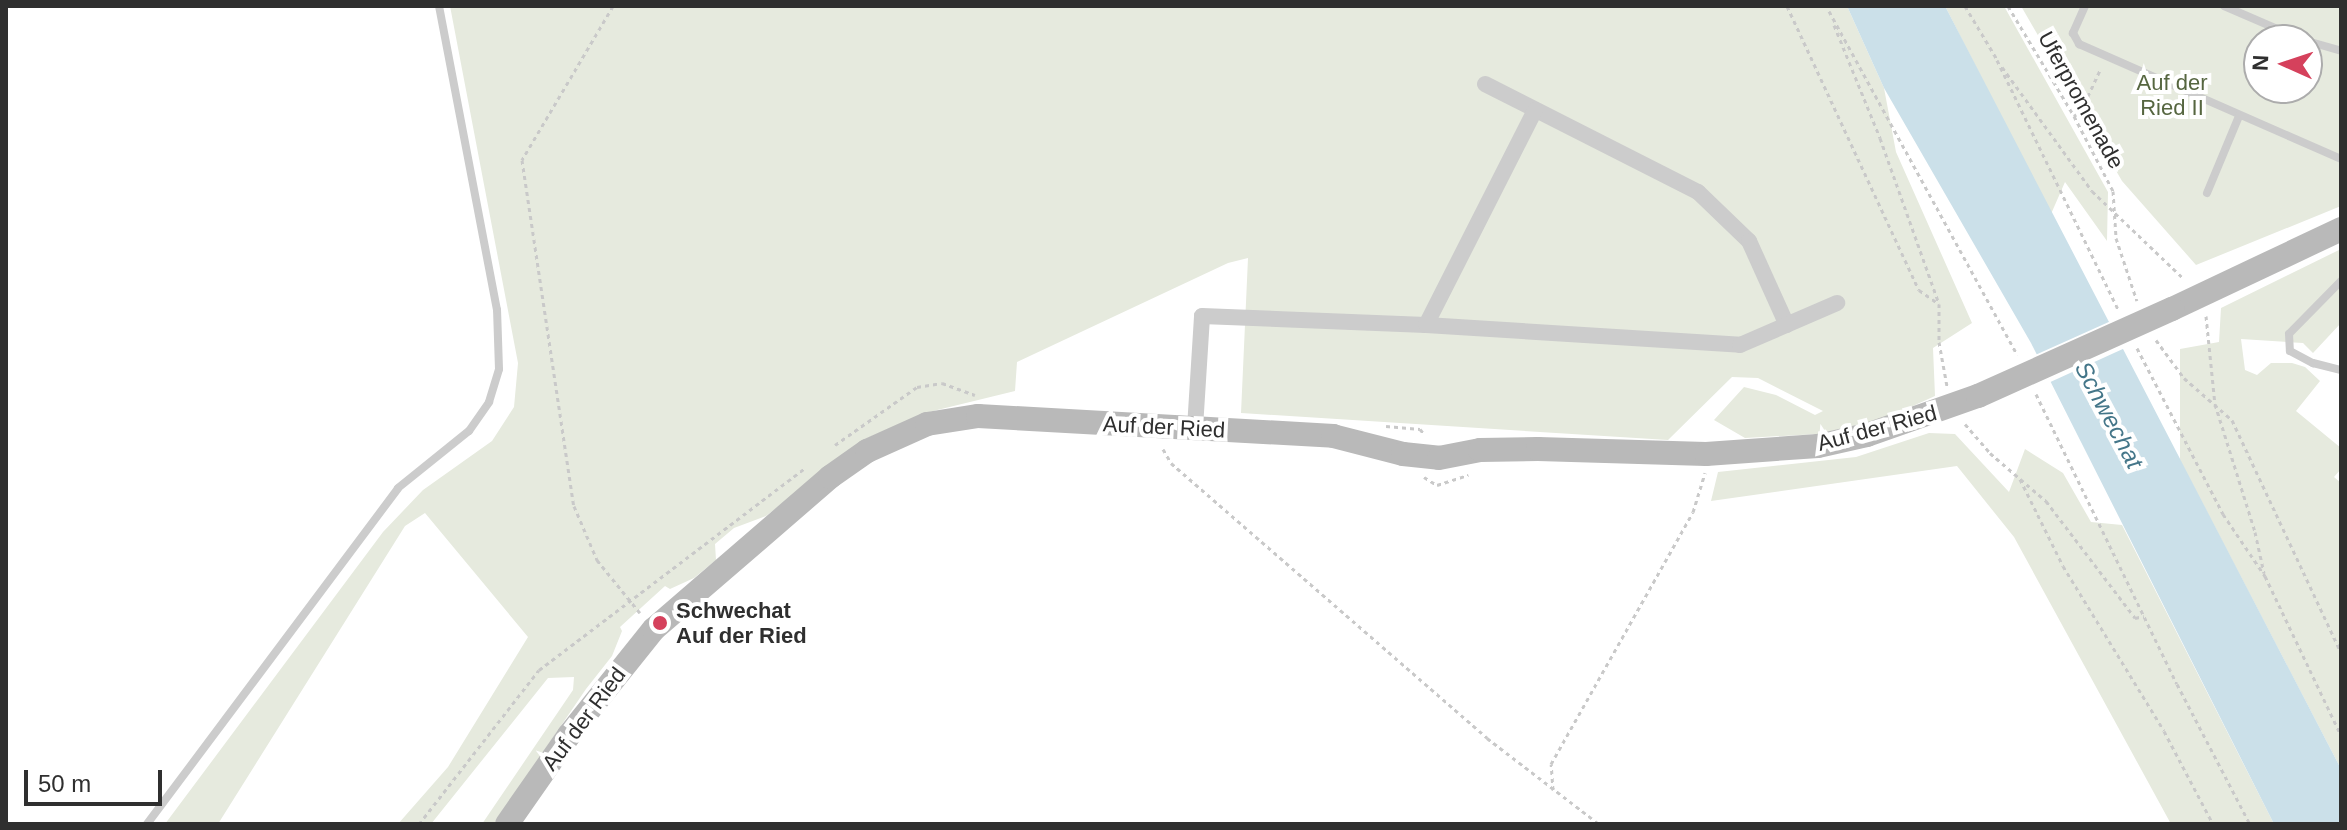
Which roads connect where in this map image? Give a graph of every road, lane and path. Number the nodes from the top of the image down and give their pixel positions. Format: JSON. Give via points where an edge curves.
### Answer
{"nodes":[{"id":1,"x":439,"y":6,"type":"edge"},
{"id":2,"x":613,"y":6,"type":"edge"},
{"id":3,"x":1787,"y":6,"type":"edge"},
{"id":4,"x":1965,"y":6,"type":"edge"},
{"id":5,"x":2008,"y":6,"type":"edge"},
{"id":6,"x":2085,"y":6,"type":"edge"},
{"id":7,"x":2224,"y":6,"type":"edge"},
{"id":8,"x":1827,"y":8,"type":"edge"},
{"id":9,"x":2266,"y":24,"type":"edge"},
{"id":10,"x":2106,"y":56,"type":"junction"},
{"id":11,"x":1997,"y":60,"type":"junction"},
{"id":12,"x":1485,"y":84,"type":"dead end"},
{"id":13,"x":1535,"y":110,"type":"junction"},
{"id":14,"x":2074,"y":116,"type":"junction"},
{"id":15,"x":2239,"y":116,"type":"junction"},
{"id":16,"x":2341,"y":159,"type":"edge"},
{"id":17,"x":2207,"y":193,"type":"dead end"},
{"id":18,"x":2116,"y":213,"type":"junction"},
{"id":19,"x":2341,"y":229,"type":"edge"},
{"id":20,"x":2341,"y":281,"type":"edge"},
{"id":21,"x":2200,"y":302,"type":"junction"},
{"id":22,"x":1837,"y":303,"type":"dead end"},
{"id":23,"x":1939,"y":304,"type":"junction"},
{"id":24,"x":2124,"y":322,"type":"dead end"},
{"id":25,"x":1426,"y":325,"type":"junction"},
{"id":26,"x":1787,"y":325,"type":"junction"},
{"id":27,"x":2131,"y":336,"type":"dead end"},
{"id":28,"x":2021,"y":362,"type":"dead end"},
{"id":29,"x":2341,"y":370,"type":"edge"},
{"id":30,"x":2032,"y":385,"type":"dead end"},
{"id":31,"x":990,"y":396,"type":"dead end"},
{"id":32,"x":2215,"y":404,"type":"junction"},
{"id":33,"x":1952,"y":407,"type":"junction"},
{"id":34,"x":1375,"y":425,"type":"dead end"},
{"id":35,"x":1156,"y":426,"type":"junction"},
{"id":36,"x":1195,"y":428,"type":"junction"},
{"id":37,"x":830,"y":449,"type":"dead end"},
{"id":38,"x":1706,"y":454,"type":"junction"},
{"id":39,"x":1424,"y":456,"type":"junction"},
{"id":40,"x":805,"y":468,"type":"dead end"},
{"id":41,"x":1476,"y":472,"type":"dead end"},
{"id":42,"x":2018,"y":476,"type":"junction"},
{"id":43,"x":2265,"y":576,"type":"junction"},
{"id":44,"x":630,"y":602,"type":"junction"},
{"id":45,"x":2144,"y":616,"type":"junction"},
{"id":46,"x":2341,"y":653,"type":"edge"},
{"id":47,"x":2341,"y":735,"type":"edge"},
{"id":48,"x":1553,"y":790,"type":"junction"},
{"id":49,"x":147,"y":824,"type":"edge"},
{"id":50,"x":419,"y":824,"type":"edge"},
{"id":51,"x":507,"y":824,"type":"edge"},
{"id":52,"x":1599,"y":824,"type":"edge"},
{"id":53,"x":2213,"y":824,"type":"edge"},
{"id":54,"x":2250,"y":824,"type":"edge"}],
"edges":[{"from":1,"to":49,"type":"lane","via":[[497,310],[499,369],[489,402],[469,431],[398,488]]},
{"from":2,"to":44,"type":"path","via":[[522,160],[574,506],[597,560]]},
{"from":3,"to":23,"type":"path","via":[[1919,290]]},
{"from":4,"to":11,"type":"path"},
{"from":5,"to":14,"type":"path","name":"Uferpromenade"},
{"from":6,"to":10,"type":"lane","via":[[2073,33],[2079,44]]},
{"from":7,"to":9,"type":"lane"},
{"from":8,"to":23,"type":"path"},
{"from":8,"to":28,"type":"path"},
{"from":10,"to":14,"type":"path"},
{"from":10,"to":15,"type":"lane"},
{"from":11,"to":18,"type":"path","via":[[2092,191]]},
{"from":11,"to":24,"type":"path"},
{"from":12,"to":13,"type":"street"},
{"from":13,"to":25,"type":"street"},
{"from":13,"to":26,"type":"street","via":[[1698,192],[1749,241]]},
{"from":14,"to":18,"type":"path","name":"Uferpromenade","via":[[2113,191]]},
{"from":15,"to":16,"type":"lane"},
{"from":15,"to":17,"type":"lane"},
{"from":18,"to":21,"type":"path","via":[[2171,264]]},
{"from":19,"to":21,"type":"main road"},
{"from":20,"to":29,"type":"lane","via":[[2289,334],[2290,351]]},
{"from":21,"to":32,"type":"path"},
{"from":21,"to":33,"type":"main road","name":"Auf der Ried","bridge":true,"via":[[2172,309]]},
{"from":22,"to":26,"type":"street"},
{"from":23,"to":33,"type":"path","via":[[1939,342]]},
{"from":25,"to":26,"type":"street","via":[[1740,345]]},
{"from":25,"to":36,"type":"street","via":[[1202,316]]},
{"from":27,"to":43,"type":"path","via":[[2223,514]]},
{"from":30,"to":45,"type":"path"},
{"from":31,"to":37,"type":"path","via":[[942,383],[917,387]]},
{"from":32,"to":43,"type":"path"},
{"from":32,"to":46,"type":"path","via":[[2232,420]]},
{"from":33,"to":38,"type":"main road","name":"Auf der Ried","via":[[1818,446]]},
{"from":33,"to":42,"type":"path","via":[[1990,453]]},
{"from":34,"to":39,"type":"path","via":[[1420,429],[1425,435]]},
{"from":35,"to":36,"type":"main road","name":"Auf der Ried"},
{"from":35,"to":48,"type":"path","via":[[1171,463]]},
{"from":35,"to":51,"type":"main road","name":"Auf der Ried","via":[[978,416],[927,424],[867,451],[654,629],[569,735]]},
{"from":36,"to":39,"type":"main road","name":"Auf der Ried","via":[[1333,436]]},
{"from":38,"to":39,"type":"main road","name":"Auf der Ried","via":[[1538,449]]},
{"from":38,"to":48,"type":"path","via":[[1693,512],[1551,764]]},
{"from":39,"to":41,"type":"path","via":[[1424,476],[1437,485]]},
{"from":40,"to":44,"type":"path"},
{"from":42,"to":45,"type":"path","via":[[2046,501],[2135,618]]},
{"from":42,"to":53,"type":"path","via":[[2063,566],[2164,731]]},
{"from":43,"to":47,"type":"path"},
{"from":44,"to":50,"type":"path","via":[[539,670]]},
{"from":45,"to":54,"type":"path"},
{"from":48,"to":52,"type":"path"}]}
